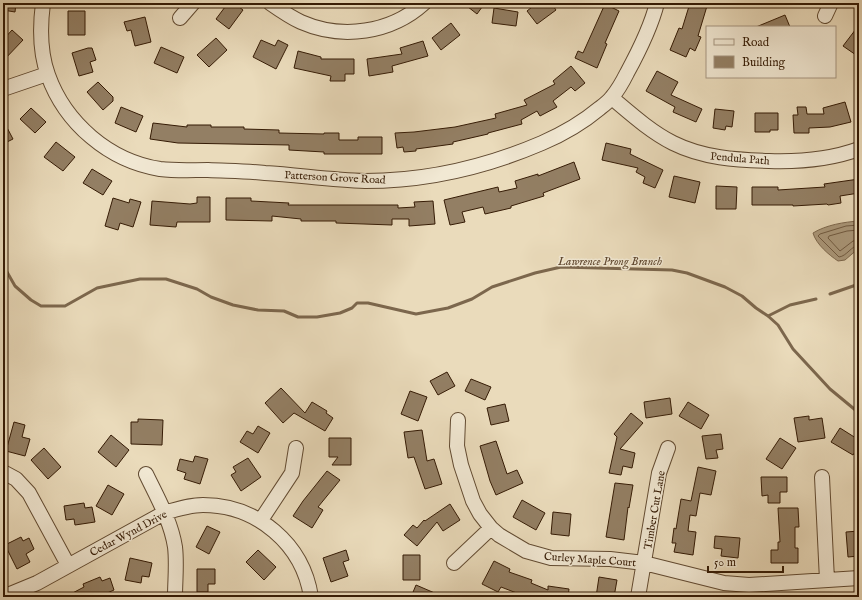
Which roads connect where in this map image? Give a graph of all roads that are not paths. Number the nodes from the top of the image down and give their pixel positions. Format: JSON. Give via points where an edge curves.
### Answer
{"nodes":[{"id":1,"x":44,"y":3,"type":"edge"},
{"id":2,"x":193,"y":3,"type":"edge"},
{"id":3,"x":270,"y":3,"type":"edge"},
{"id":4,"x":424,"y":3,"type":"edge"},
{"id":5,"x":657,"y":3,"type":"edge"},
{"id":6,"x":180,"y":18,"type":"dead end"},
{"id":7,"x":47,"y":74,"type":"junction"},
{"id":8,"x":3,"y":89,"type":"edge"},
{"id":9,"x":612,"y":98,"type":"junction"},
{"id":10,"x":859,"y":149,"type":"edge"},
{"id":11,"x":458,"y":420,"type":"dead end"},
{"id":12,"x":296,"y":448,"type":"dead end"},
{"id":13,"x":668,"y":448,"type":"dead end"},
{"id":14,"x":3,"y":472,"type":"edge"},
{"id":15,"x":146,"y":474,"type":"dead end"},
{"id":16,"x":822,"y":477,"type":"dead end"},
{"id":17,"x":164,"y":513,"type":"junction"},
{"id":18,"x":261,"y":520,"type":"junction"},
{"id":19,"x":491,"y":528,"type":"junction"},
{"id":20,"x":644,"y":563,"type":"junction"},
{"id":21,"x":454,"y":564,"type":"dead end"},
{"id":22,"x":68,"y":565,"type":"junction"},
{"id":23,"x":859,"y":578,"type":"edge"},
{"id":24,"x":827,"y":580,"type":"junction"},
{"id":25,"x":3,"y":597,"type":"edge"},
{"id":26,"x":175,"y":597,"type":"edge"},
{"id":27,"x":311,"y":597,"type":"edge"},
{"id":28,"x":638,"y":597,"type":"edge"}],
"edges":[{"from":1,"to":7,"type":"street","name":"Patterson Grove Road","via":[[41,33]]},
{"from":2,"to":6,"type":"street"},
{"from":3,"to":4,"type":"street","via":[[302,22],[344,32],[384,27],[411,14]]},
{"from":5,"to":9,"type":"street","name":"Patterson Grove Road","via":[[635,58]]},
{"from":7,"to":8,"type":"street"},
{"from":7,"to":9,"type":"street","name":"Patterson Grove Road","via":[[63,106],[83,130],[109,150],[140,164],[160,169],[241,171],[334,179],[413,178],[436,175],[504,158],[574,128]]},
{"from":9,"to":10,"type":"street","name":"Pendula Path","via":[[662,137],[674,144],[710,156],[797,162],[832,157]]},
{"from":11,"to":19,"type":"street","name":"Curley Maple Court","via":[[457,446],[461,465],[473,500]]},
{"from":12,"to":18,"type":"street","via":[[292,473]]},
{"from":13,"to":20,"type":"street","name":"Timber Cut Lane","via":[[660,473]]},
{"from":14,"to":22,"type":"street","via":[[16,479],[29,492]]},
{"from":15,"to":17,"type":"street"},
{"from":16,"to":24,"type":"street"},
{"from":17,"to":18,"type":"street","name":"Cedar Wynd Drive","via":[[187,507],[220,506],[235,509]]},
{"from":17,"to":22,"type":"street","name":"Cedar Wynd Drive"},
{"from":17,"to":26,"type":"street","via":[[175,546]]},
{"from":18,"to":27,"type":"street","name":"Cedar Wynd Drive","via":[[288,544],[297,557],[310,588]]},
{"from":19,"to":20,"type":"street","name":"Curley Maple Court","via":[[516,546],[551,558]]},
{"from":19,"to":21,"type":"street"},
{"from":20,"to":24,"type":"street","name":"Curley Maple Court","via":[[724,583],[749,585]]},
{"from":20,"to":28,"type":"street","name":"Timber Cut Lane"},
{"from":22,"to":25,"type":"street","name":"Cedar Wynd Drive"},
{"from":23,"to":24,"type":"street","name":"Curley Maple Court"}]}
